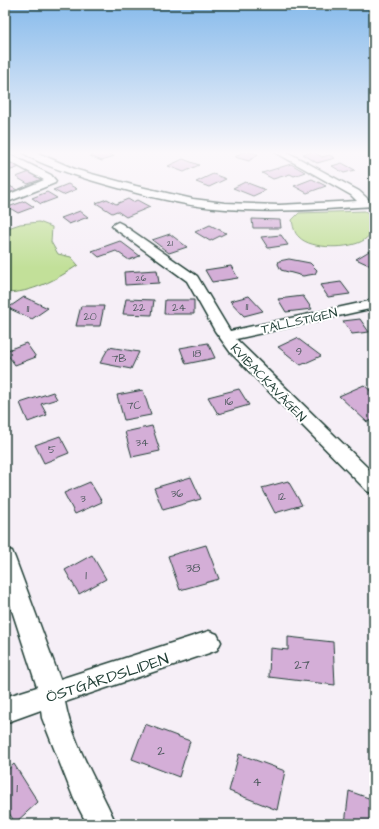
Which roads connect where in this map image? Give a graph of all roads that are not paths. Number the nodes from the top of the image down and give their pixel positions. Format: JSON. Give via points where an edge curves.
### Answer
{"nodes":[{"id":1,"x":28,"y":191,"type":"edge"},
{"id":2,"x":144,"y":191,"type":"edge"},
{"id":3,"x":351,"y":191,"type":"edge"},
{"id":4,"x":5,"y":200,"type":"edge"},
{"id":5,"x":370,"y":203,"type":"edge"},
{"id":6,"x":118,"y":226,"type":"dead end"},
{"id":7,"x":372,"y":304,"type":"dead end"},
{"id":8,"x":226,"y":337,"type":"junction"},
{"id":9,"x":374,"y":486,"type":"edge"},
{"id":10,"x":5,"y":558,"type":"edge"},
{"id":11,"x":209,"y":642,"type":"dead end"},
{"id":12,"x":50,"y":696,"type":"junction"},
{"id":13,"x":5,"y":710,"type":"edge"},
{"id":14,"x":102,"y":824,"type":"edge"}],
"edges":[{"from":1,"to":4,"type":"street"},
{"from":2,"to":5,"type":"street","via":[[193,202],[225,206],[279,208]]},
{"from":3,"to":5,"type":"street"},
{"from":6,"to":8,"type":"street","name":"KVIBACKAVÄGEN","via":[[192,279]]},
{"from":7,"to":8,"type":"street","name":"TALLSTIGEN"},
{"from":8,"to":9,"type":"street","name":"KVIBACKAVÄGEN","via":[[236,350]]},
{"from":10,"to":12,"type":"street","via":[[48,680]]},
{"from":11,"to":12,"type":"street","name":"ÖSTGÅRDSLIDEN"},
{"from":12,"to":13,"type":"street","name":"ÖSTGÅRDSLIDEN"},
{"from":12,"to":14,"type":"street","via":[[55,718],[84,789]]}]}
